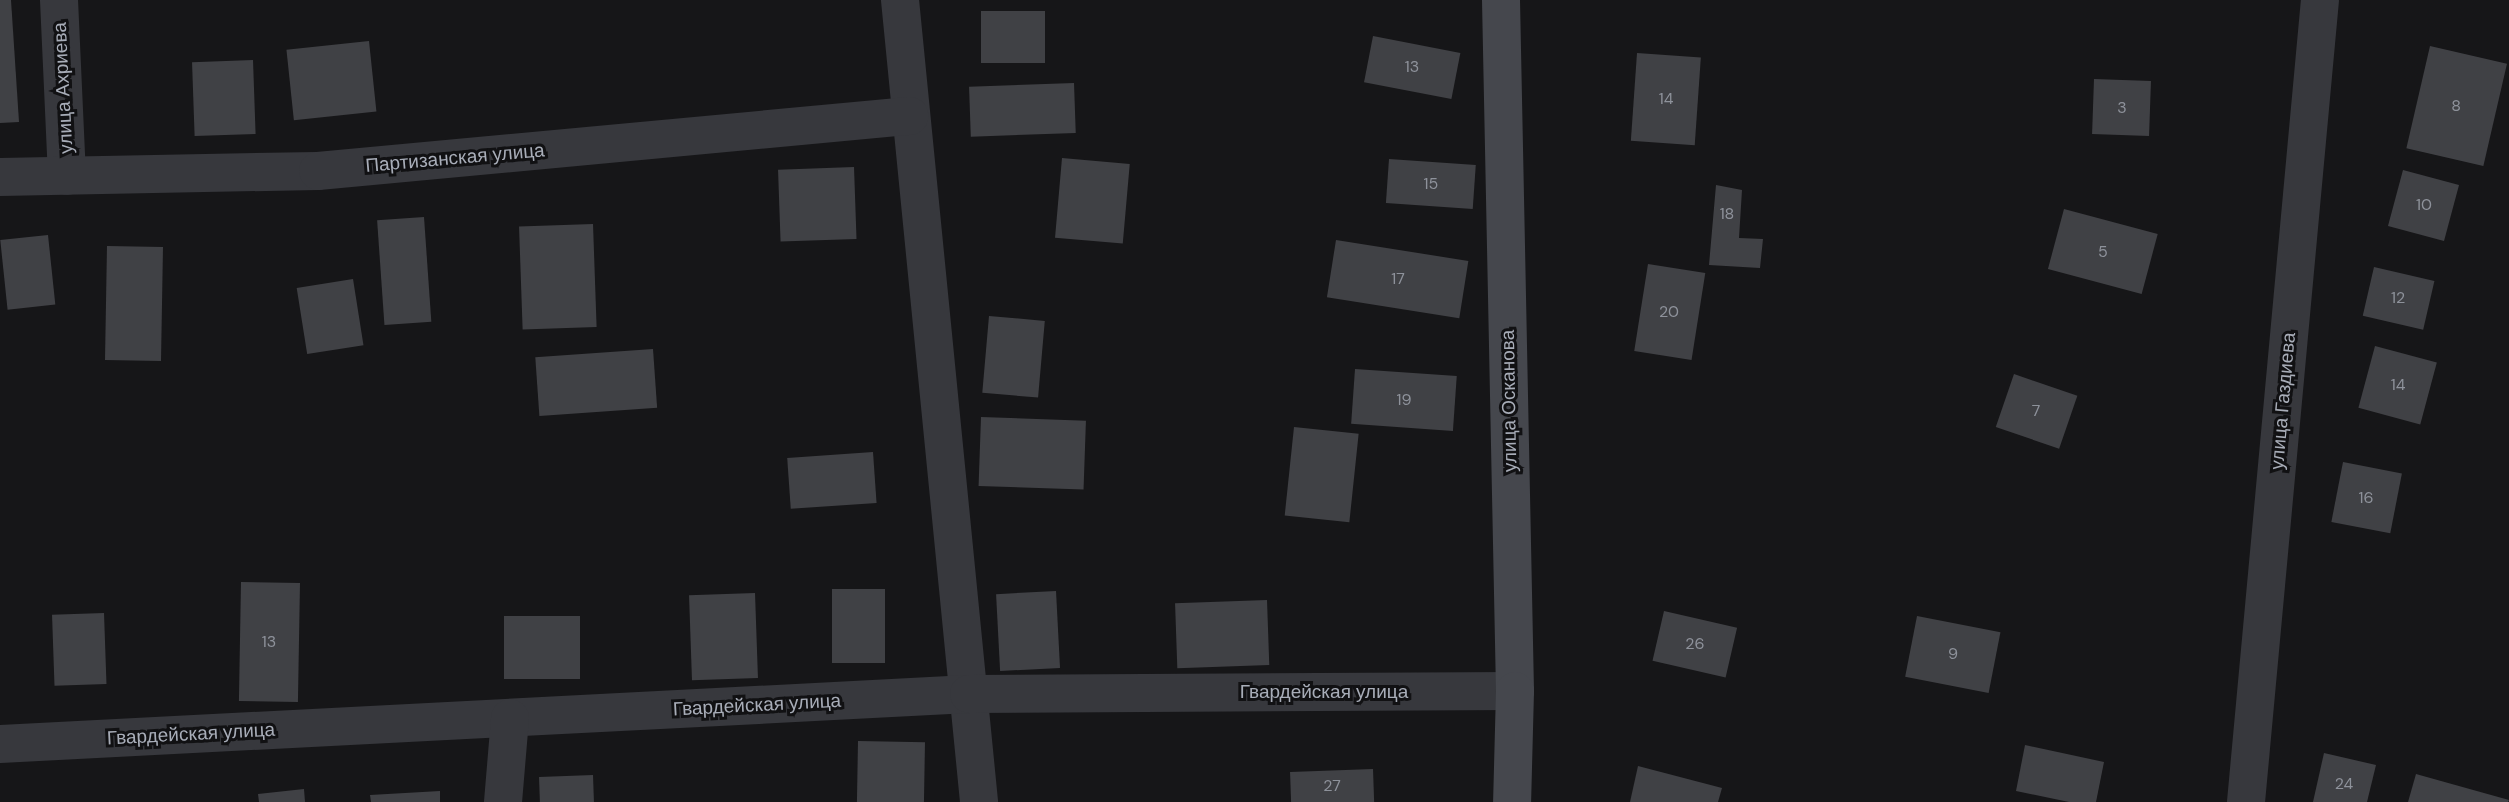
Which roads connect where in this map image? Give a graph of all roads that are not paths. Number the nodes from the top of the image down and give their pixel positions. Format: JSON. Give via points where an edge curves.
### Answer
{"nodes":[{"id":1,"x":59,"y":0,"type":"edge"},
{"id":2,"x":900,"y":0,"type":"edge"},
{"id":3,"x":1501,"y":0,"type":"edge"},
{"id":4,"x":2320,"y":0,"type":"edge"},
{"id":5,"x":909,"y":116,"type":"junction"},
{"id":6,"x":67,"y":176,"type":"junction"},
{"id":7,"x":0,"y":177,"type":"edge"},
{"id":8,"x":1515,"y":691,"type":"junction"},
{"id":9,"x":969,"y":694,"type":"junction"},
{"id":10,"x":510,"y":718,"type":"junction"},
{"id":11,"x":0,"y":744,"type":"edge"},
{"id":12,"x":503,"y":802,"type":"edge"},
{"id":13,"x":979,"y":802,"type":"edge"},
{"id":14,"x":1512,"y":802,"type":"edge"},
{"id":15,"x":2246,"y":802,"type":"edge"}],
"edges":[{"from":1,"to":6,"type":"street","name":"улица Ахриева"},
{"from":2,"to":5,"type":"street"},
{"from":3,"to":8,"type":"main road","name":"улица Осканова"},
{"from":4,"to":15,"type":"street","name":"улица Газдиева"},
{"from":5,"to":6,"type":"street","name":"Партизанская улица","via":[[318,171]]},
{"from":5,"to":9,"type":"street"},
{"from":6,"to":7,"type":"street","name":"Партизанская улица"},
{"from":8,"to":9,"type":"street","name":"Гвардейская улица"},
{"from":8,"to":14,"type":"main road","name":"улица Осканова"},
{"from":9,"to":10,"type":"street","name":"Гвардейская улица"},
{"from":9,"to":13,"type":"street"},
{"from":10,"to":11,"type":"street","name":"Гвардейская улица"},
{"from":10,"to":12,"type":"street"}]}
